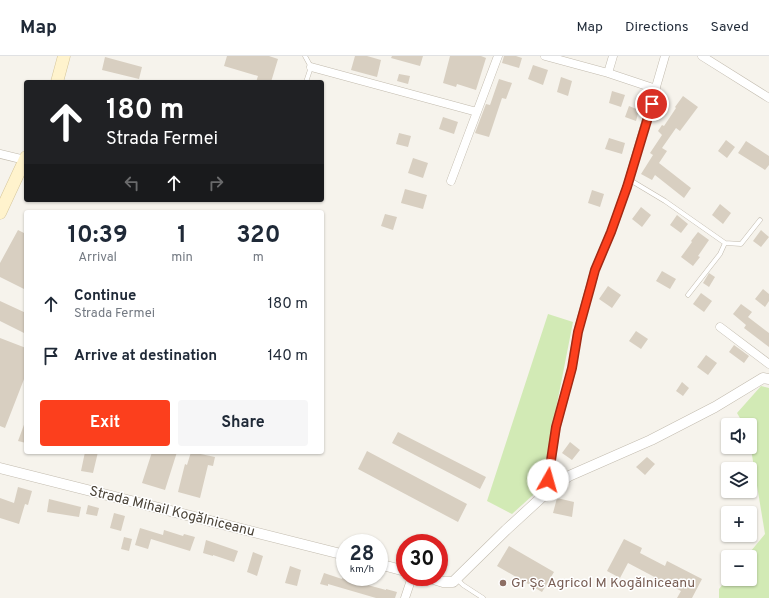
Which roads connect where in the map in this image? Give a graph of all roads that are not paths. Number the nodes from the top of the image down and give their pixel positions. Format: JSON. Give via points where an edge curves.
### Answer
{"nodes":[{"id":1,"x":64,"y":56,"type":"edge"},
{"id":2,"x":305,"y":56,"type":"edge"},
{"id":3,"x":498,"y":56,"type":"edge"},
{"id":4,"x":545,"y":56,"type":"edge"},
{"id":5,"x":613,"y":56,"type":"edge"},
{"id":6,"x":665,"y":56,"type":"edge"},
{"id":7,"x":702,"y":56,"type":"edge"},
{"id":8,"x":311,"y":66,"type":"junction"},
{"id":9,"x":608,"y":73,"type":"junction"},
{"id":10,"x":58,"y":80,"type":"edge"},
{"id":11,"x":307,"y":80,"type":"edge"},
{"id":12,"x":656,"y":89,"type":"junction"},
{"id":13,"x":769,"y":98,"type":"edge"},
{"id":14,"x":477,"y":112,"type":"junction"},
{"id":15,"x":0,"y":154,"type":"edge"},
{"id":16,"x":24,"y":159,"type":"edge"},
{"id":17,"x":24,"y":161,"type":"edge"},
{"id":18,"x":630,"y":180,"type":"junction"},
{"id":19,"x":451,"y":181,"type":"dead end"},
{"id":20,"x":0,"y":212,"type":"edge"},
{"id":21,"x":760,"y":220,"type":"dead end"},
{"id":22,"x":725,"y":243,"type":"junction"},
{"id":23,"x":688,"y":295,"type":"dead end"},
{"id":24,"x":720,"y":327,"type":"dead end"},
{"id":25,"x":769,"y":364,"type":"edge"},
{"id":26,"x":767,"y":377,"type":"edge"},
{"id":27,"x":0,"y":468,"type":"edge"},
{"id":28,"x":554,"y":486,"type":"junction"},
{"id":29,"x":336,"y":554,"type":"edge"},
{"id":30,"x":457,"y":578,"type":"junction"},
{"id":31,"x":448,"y":582,"type":"edge"},
{"id":32,"x":409,"y":586,"type":"edge"},
{"id":33,"x":405,"y":598,"type":"edge"},
{"id":34,"x":483,"y":598,"type":"edge"}],
"edges":[{"from":1,"to":10,"type":"main road"},
{"from":2,"to":8,"type":"lane"},
{"from":3,"to":14,"type":"street"},
{"from":4,"to":9,"type":"street"},
{"from":5,"to":9,"type":"street"},
{"from":6,"to":12,"type":"street"},
{"from":7,"to":13,"type":"street"},
{"from":8,"to":11,"type":"lane"},
{"from":8,"to":14,"type":"street"},
{"from":9,"to":12,"type":"street"},
{"from":12,"to":18,"type":"street"},
{"from":14,"to":19,"type":"street"},
{"from":15,"to":16,"type":"street"},
{"from":17,"to":20,"type":"main road"},
{"from":18,"to":22,"type":"lane"},
{"from":18,"to":28,"type":"street","via":[[595,270],[578,332],[572,368],[556,427],[548,480]]},
{"from":21,"to":22,"type":"lane","via":[[741,244]]},
{"from":22,"to":23,"type":"lane","via":[[720,254]]},
{"from":24,"to":25,"type":"street"},
{"from":26,"to":28,"type":"street","via":[[651,440],[569,476]]},
{"from":27,"to":29,"type":"street","name":"Strada Mihail Kogălniceanu"},
{"from":28,"to":30,"type":"street"},
{"from":30,"to":31,"type":"street"},
{"from":30,"to":34,"type":"lane"},
{"from":32,"to":33,"type":"street"}]}
